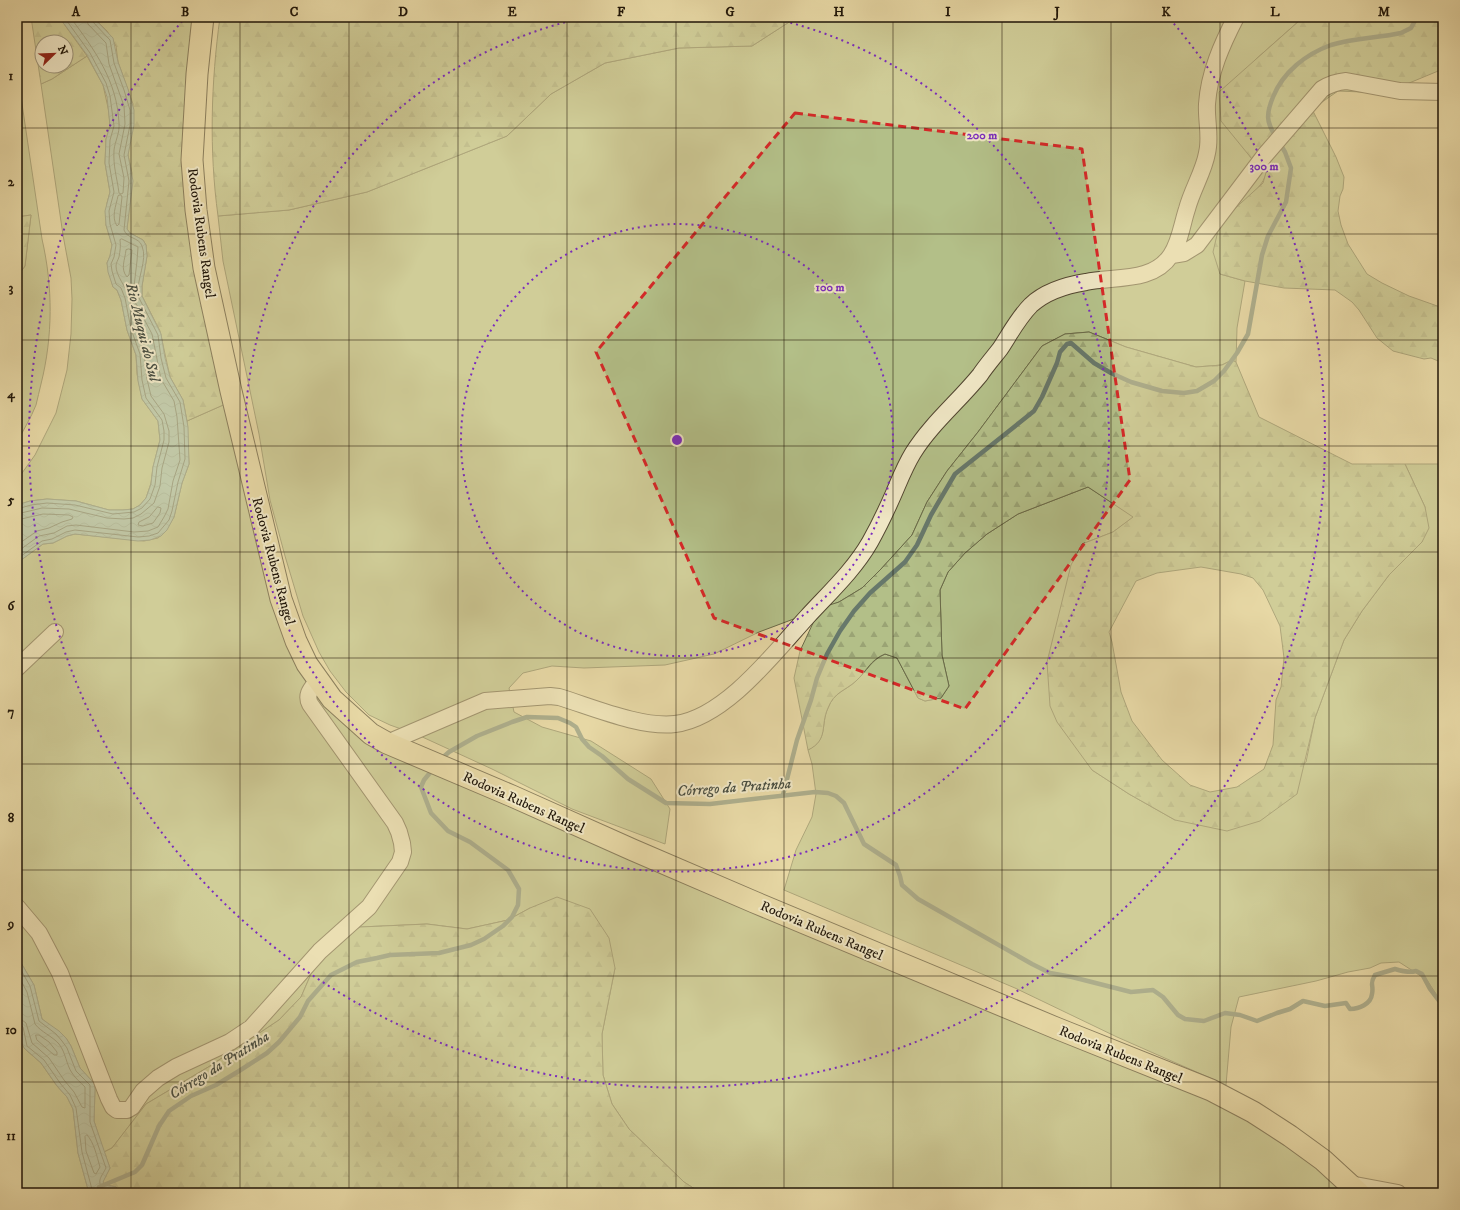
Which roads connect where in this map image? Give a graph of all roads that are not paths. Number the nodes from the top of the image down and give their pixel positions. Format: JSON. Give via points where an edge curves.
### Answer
{"nodes":[{"id":1,"x":202,"y":17,"type":"edge"},
{"id":2,"x":1236,"y":17,"type":"edge"},
{"id":3,"x":1443,"y":92,"type":"edge"},
{"id":4,"x":1172,"y":255,"type":"junction"},
{"id":5,"x":55,"y":632,"type":"dead end"},
{"id":6,"x":17,"y":668,"type":"edge"},
{"id":7,"x":318,"y":680,"type":"junction"},
{"id":8,"x":387,"y":742,"type":"junction"},
{"id":9,"x":17,"y":907,"type":"edge"},
{"id":10,"x":1354,"y":1188,"type":"edge"},
{"id":11,"x":1398,"y":1193,"type":"edge"}],
"edges":[{"from":1,"to":7,"type":"main road","name":"Rodovia Rubens Rangel","via":[[192,160],[204,268],[281,599],[296,641]]},
{"from":2,"to":4,"type":"street","via":[[1226,36],[1208,90],[1209,141],[1206,159],[1190,198]]},
{"from":3,"to":4,"type":"street","via":[[1400,91],[1346,81],[1322,89],[1265,155],[1197,245],[1184,253]]},
{"from":4,"to":8,"type":"street","via":[[1163,265],[1143,274],[1086,282],[1059,289],[1032,304],[978,378],[942,416],[914,451],[870,543],[850,569],[748,681],[708,712],[688,722],[650,723],[629,719],[559,696],[492,701],[472,706]]},
{"from":5,"to":6,"type":"street"},
{"from":7,"to":8,"type":"main road","name":"Rodovia Rubens Rangel","via":[[350,717],[371,734]]},
{"from":7,"to":9,"type":"street","via":[[309,693],[310,704],[395,823],[400,832],[403,852],[400,862],[369,907],[320,951],[251,1028],[230,1042],[158,1078],[143,1091],[132,1107],[117,1110],[109,1099],[60,973],[39,933]]},
{"from":8,"to":10,"type":"main road","name":"Rodovia Rubens Rangel","via":[[754,902],[1211,1090],[1253,1112],[1290,1136],[1323,1160]]},
{"from":10,"to":11,"type":"street"}]}
